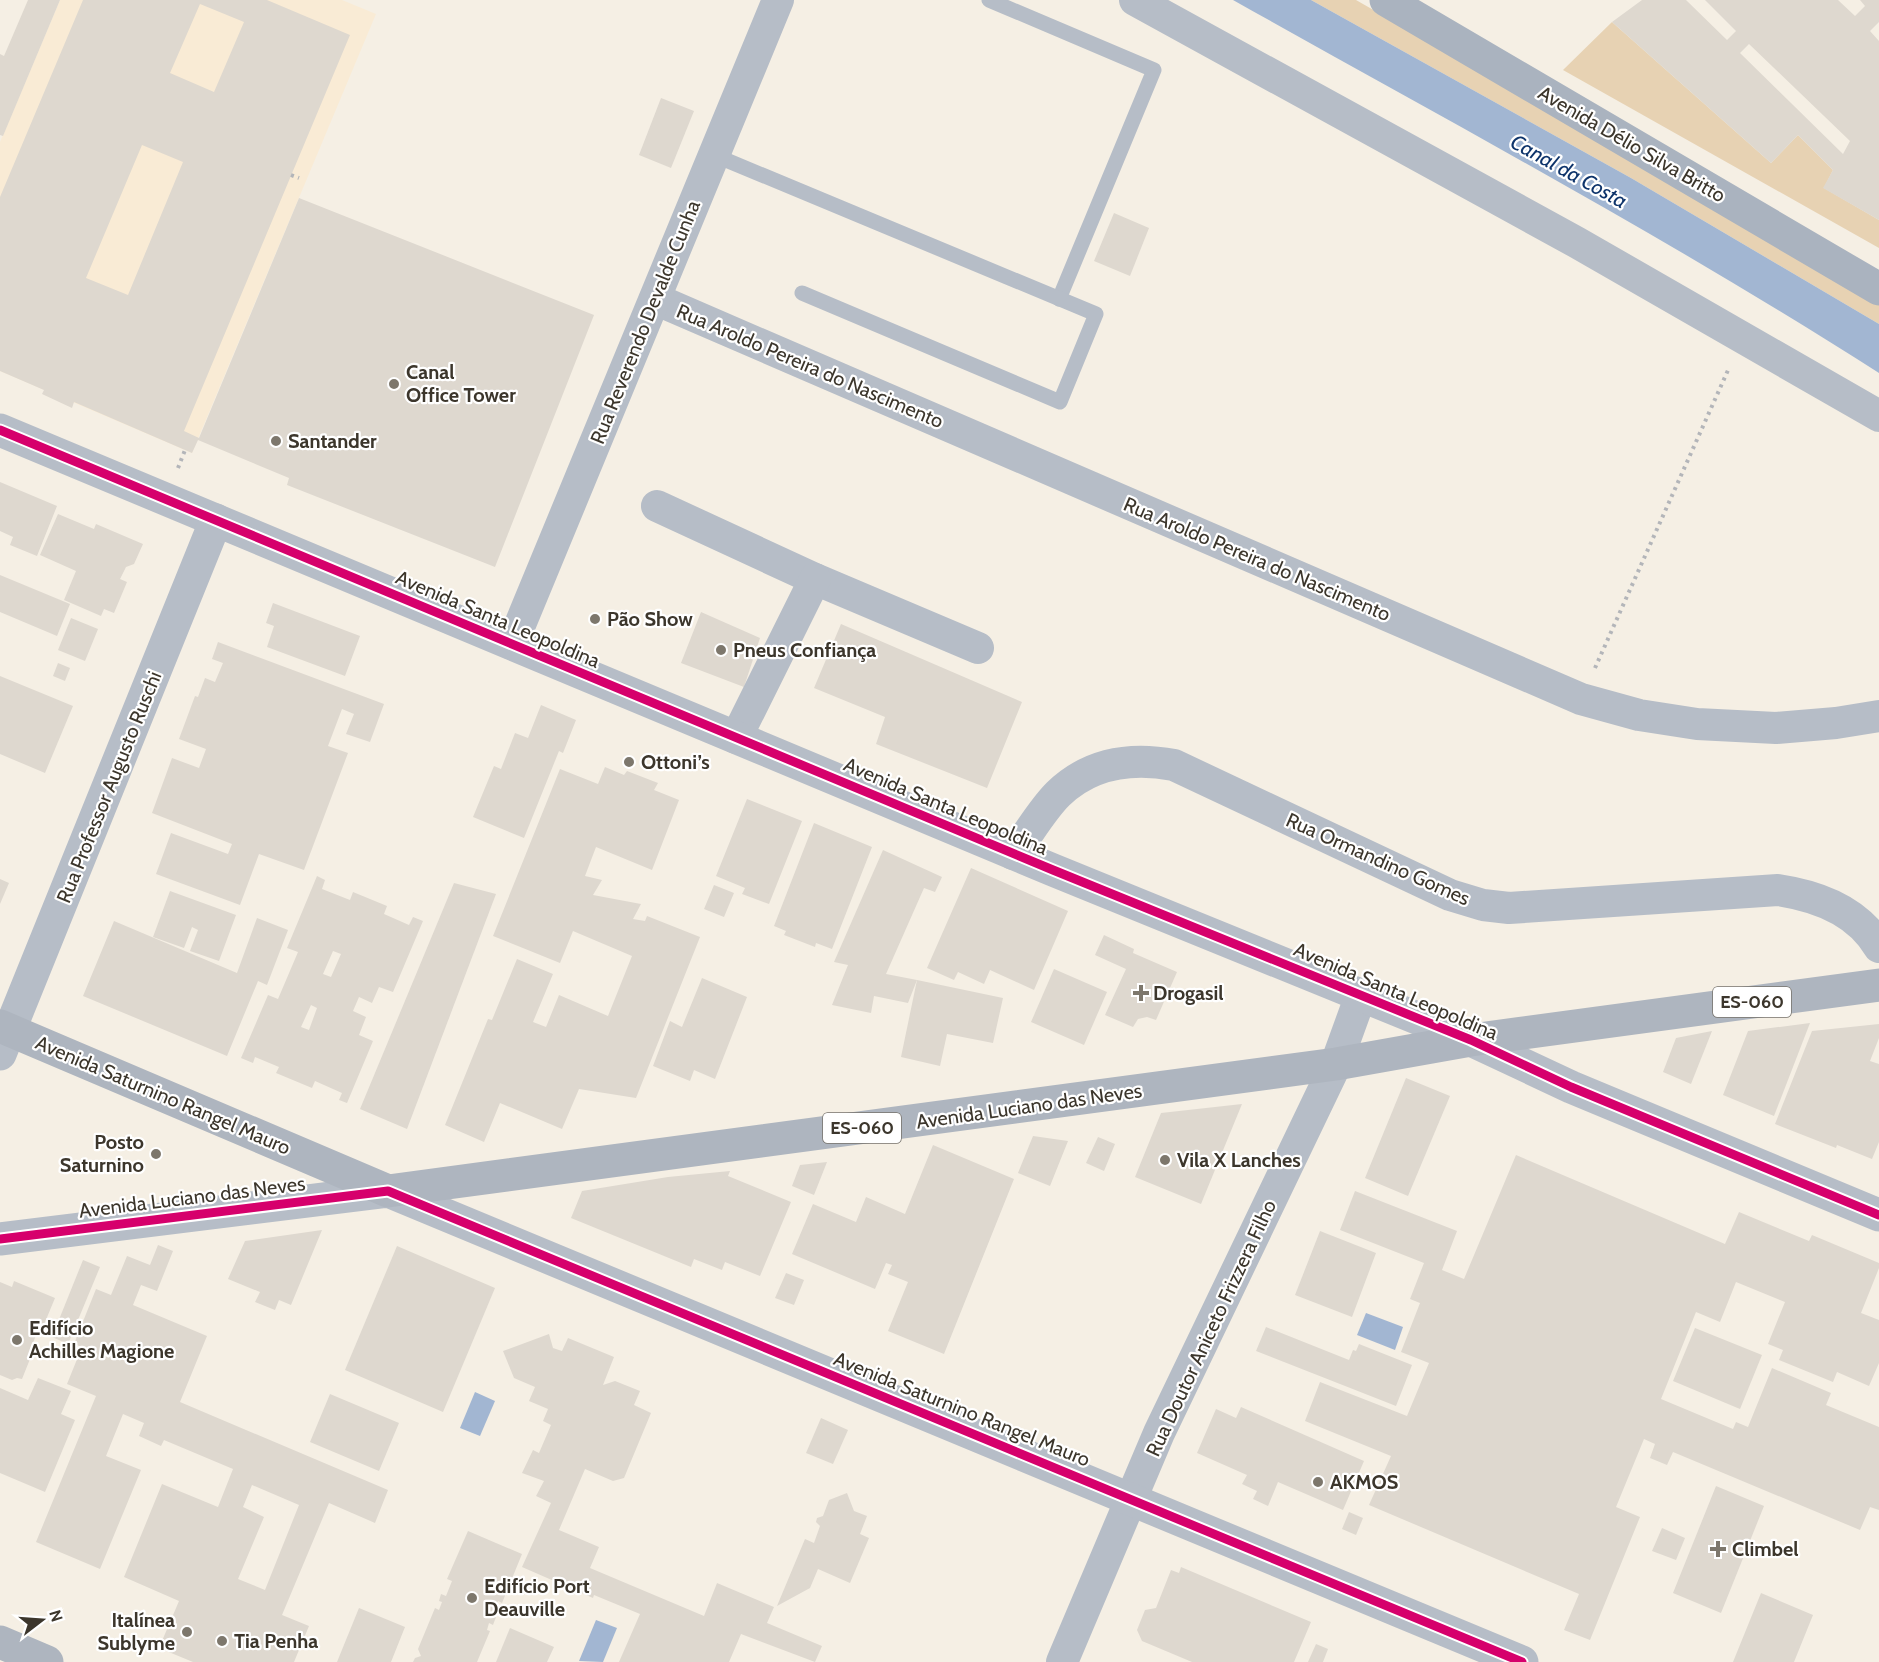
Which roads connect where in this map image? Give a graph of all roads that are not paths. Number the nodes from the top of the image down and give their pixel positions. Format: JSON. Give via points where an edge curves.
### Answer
{"nodes":[{"id":1,"x":778,"y":0,"type":"edge"},
{"id":2,"x":989,"y":0,"type":"edge"},
{"id":3,"x":1135,"y":0,"type":"edge"},
{"id":4,"x":1386,"y":0,"type":"edge"},
{"id":5,"x":714,"y":155,"type":"junction"},
{"id":6,"x":1879,"y":289,"type":"edge"},
{"id":7,"x":802,"y":294,"type":"dead end"},
{"id":8,"x":655,"y":299,"type":"junction"},
{"id":9,"x":1059,"y":299,"type":"junction"},
{"id":10,"x":1879,"y":416,"type":"edge"},
{"id":11,"x":0,"y":430,"type":"edge"},
{"id":12,"x":657,"y":506,"type":"dead end"},
{"id":13,"x":216,"y":520,"type":"junction"},
{"id":14,"x":815,"y":579,"type":"junction"},
{"id":15,"x":512,"y":644,"type":"junction"},
{"id":16,"x":978,"y":648,"type":"dead end"},
{"id":17,"x":1879,"y":716,"type":"edge"},
{"id":18,"x":736,"y":738,"type":"junction"},
{"id":19,"x":1013,"y":854,"type":"junction"},
{"id":20,"x":1879,"y":947,"type":"edge"},
{"id":21,"x":1879,"y":985,"type":"edge"},
{"id":22,"x":1361,"y":996,"type":"junction"},
{"id":23,"x":3,"y":1037,"type":"edge"},
{"id":24,"x":1471,"y":1040,"type":"junction"},
{"id":25,"x":1336,"y":1064,"type":"junction"},
{"id":26,"x":388,"y":1191,"type":"junction"},
{"id":27,"x":1879,"y":1215,"type":"edge"},
{"id":28,"x":0,"y":1239,"type":"edge"},
{"id":29,"x":1131,"y":1499,"type":"junction"},
{"id":30,"x":0,"y":1642,"type":"edge"},
{"id":31,"x":46,"y":1662,"type":"edge"},
{"id":32,"x":1062,"y":1662,"type":"edge"},
{"id":33,"x":1522,"y":1662,"type":"edge"}],
"edges":[{"from":1,"to":5,"type":"street","name":"Rua Reverendo Devalde Cunha"},
{"from":2,"to":9,"type":"lane","via":[[1154,70]]},
{"from":3,"to":10,"type":"street","via":[[1576,242]]},
{"from":4,"to":6,"type":"main road","name":"Avenida Délio Silva Britto"},
{"from":5,"to":8,"type":"street","name":"Rua Reverendo Devalde Cunha"},
{"from":5,"to":9,"type":"lane"},
{"from":7,"to":9,"type":"lane","via":[[1060,402],[1096,314]]},
{"from":8,"to":15,"type":"street","name":"Rua Reverendo Devalde Cunha"},
{"from":8,"to":17,"type":"street","name":"Rua Aroldo Pereira do Nascimento","via":[[1581,699],[1639,715],[1697,724],[1776,729]]},
{"from":11,"to":13,"type":"street","name":"Avenida Santa Leopoldina"},
{"from":12,"to":14,"type":"street"},
{"from":13,"to":15,"type":"street","name":"Avenida Santa Leopoldina"},
{"from":13,"to":23,"type":"street","name":"Rua Professor Augusto Ruschi"},
{"from":14,"to":16,"type":"street"},
{"from":14,"to":18,"type":"street"},
{"from":15,"to":18,"type":"street","name":"Avenida Santa Leopoldina"},
{"from":18,"to":19,"type":"street","name":"Avenida Santa Leopoldina"},
{"from":19,"to":20,"type":"street","name":"Rua Ormandino Gomes","via":[[1056,796],[1072,782],[1109,765],[1152,761],[1174,765],[1450,895],[1475,903],[1509,908],[1779,890],[1823,900],[1844,911],[1862,925]]},
{"from":19,"to":22,"type":"street","name":"Avenida Santa Leopoldina"},
{"from":21,"to":24,"type":"main road","name":"Avenida Luciano das Neves","number":"ES-060"},
{"from":22,"to":24,"type":"street","name":"Avenida Santa Leopoldina"},
{"from":22,"to":25,"type":"street","name":"Rua Doutor Aniceto Frizzera Filho"},
{"from":23,"to":26,"type":"main road","name":"Avenida Saturnino Rangel Mauro"},
{"from":24,"to":25,"type":"main road","name":"Avenida Luciano das Neves","number":"ES-060"},
{"from":24,"to":27,"type":"street","name":"Avenida Santa Leopoldina","via":[[1571,1087]]},
{"from":25,"to":26,"type":"main road","name":"Avenida Luciano das Neves","number":"ES-060"},
{"from":25,"to":29,"type":"street","name":"Rua Doutor Aniceto Frizzera Filho"},
{"from":26,"to":28,"type":"street","name":"Avenida Luciano das Neves","number":"ES-060"},
{"from":26,"to":29,"type":"street","name":"Avenida Saturnino Rangel Mauro"},
{"from":29,"to":32,"type":"street","name":"Rua Doutor Aniceto Frizzera Filho"},
{"from":29,"to":33,"type":"street","name":"Avenida Saturnino Rangel Mauro"},
{"from":30,"to":31,"type":"main road"}]}
